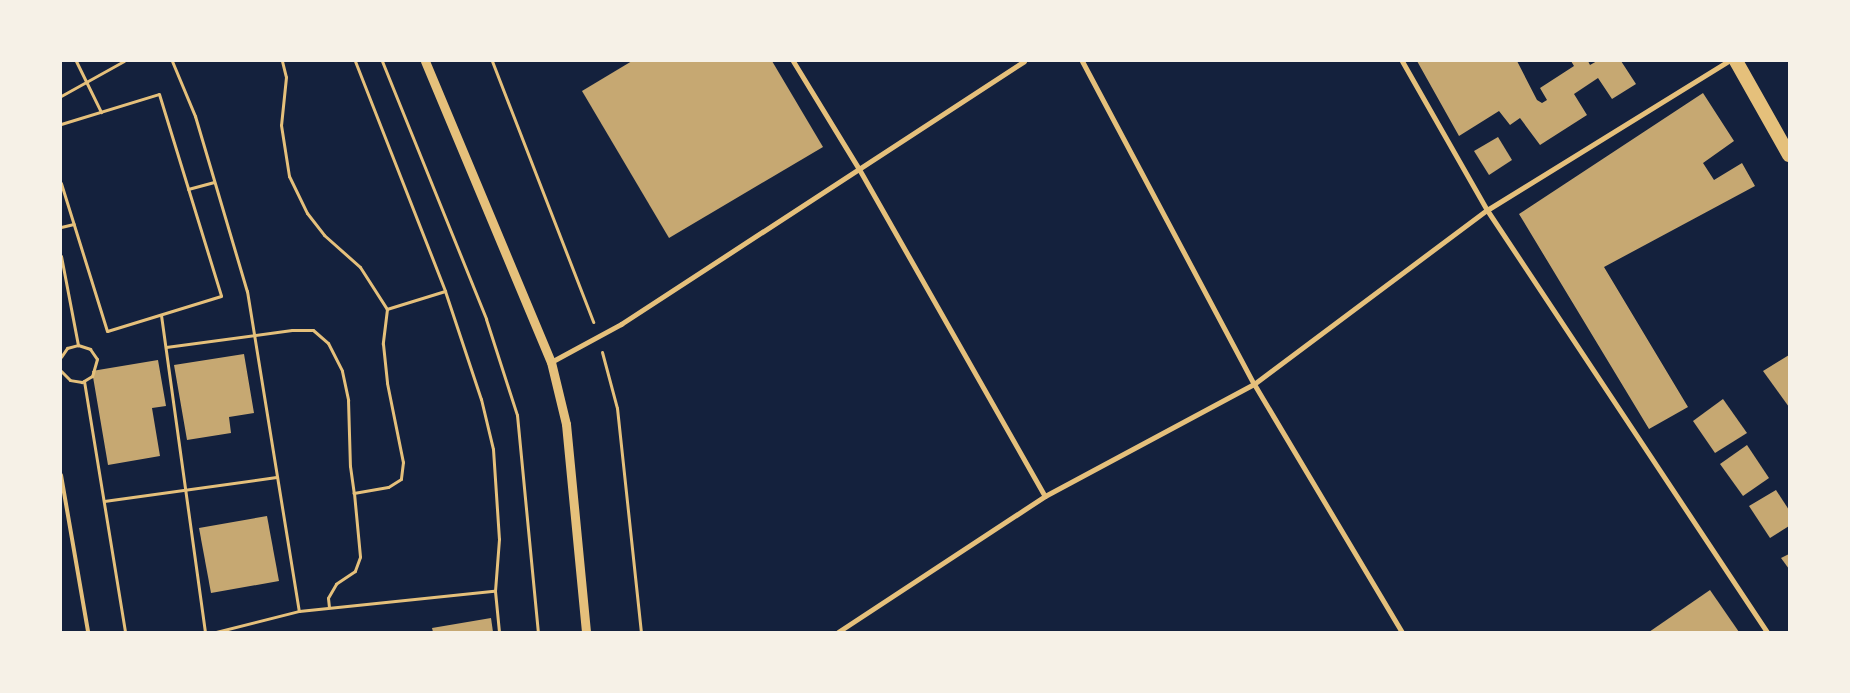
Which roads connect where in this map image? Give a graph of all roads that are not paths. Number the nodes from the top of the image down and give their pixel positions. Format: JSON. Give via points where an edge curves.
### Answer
{"nodes":[{"id":1,"x":425,"y":61,"type":"edge"},
{"id":2,"x":793,"y":61,"type":"edge"},
{"id":3,"x":1024,"y":61,"type":"edge"},
{"id":4,"x":1082,"y":61,"type":"edge"},
{"id":5,"x":1402,"y":61,"type":"edge"},
{"id":6,"x":1728,"y":61,"type":"edge"},
{"id":7,"x":1736,"y":61,"type":"edge"},
{"id":8,"x":1789,"y":155,"type":"edge"},
{"id":9,"x":859,"y":169,"type":"junction"},
{"id":10,"x":1487,"y":210,"type":"junction"},
{"id":11,"x":551,"y":362,"type":"junction"},
{"id":12,"x":1254,"y":384,"type":"junction"},
{"id":13,"x":61,"y":475,"type":"edge"},
{"id":14,"x":1044,"y":496,"type":"junction"},
{"id":15,"x":88,"y":632,"type":"edge"},
{"id":16,"x":586,"y":632,"type":"edge"},
{"id":17,"x":838,"y":632,"type":"edge"},
{"id":18,"x":1402,"y":632,"type":"edge"},
{"id":19,"x":1767,"y":632,"type":"edge"}],
"edges":[{"from":1,"to":11,"type":"street"},
{"from":2,"to":9,"type":"street"},
{"from":3,"to":9,"type":"street"},
{"from":4,"to":12,"type":"street"},
{"from":5,"to":10,"type":"street"},
{"from":6,"to":10,"type":"street"},
{"from":7,"to":8,"type":"highway"},
{"from":9,"to":11,"type":"street","via":[[598,338]]},
{"from":9,"to":14,"type":"street"},
{"from":10,"to":12,"type":"street"},
{"from":10,"to":19,"type":"street"},
{"from":11,"to":16,"type":"street","via":[[566,424]]},
{"from":12,"to":14,"type":"street"},
{"from":12,"to":18,"type":"street"},
{"from":13,"to":15,"type":"lane"},
{"from":14,"to":17,"type":"street"}]}
